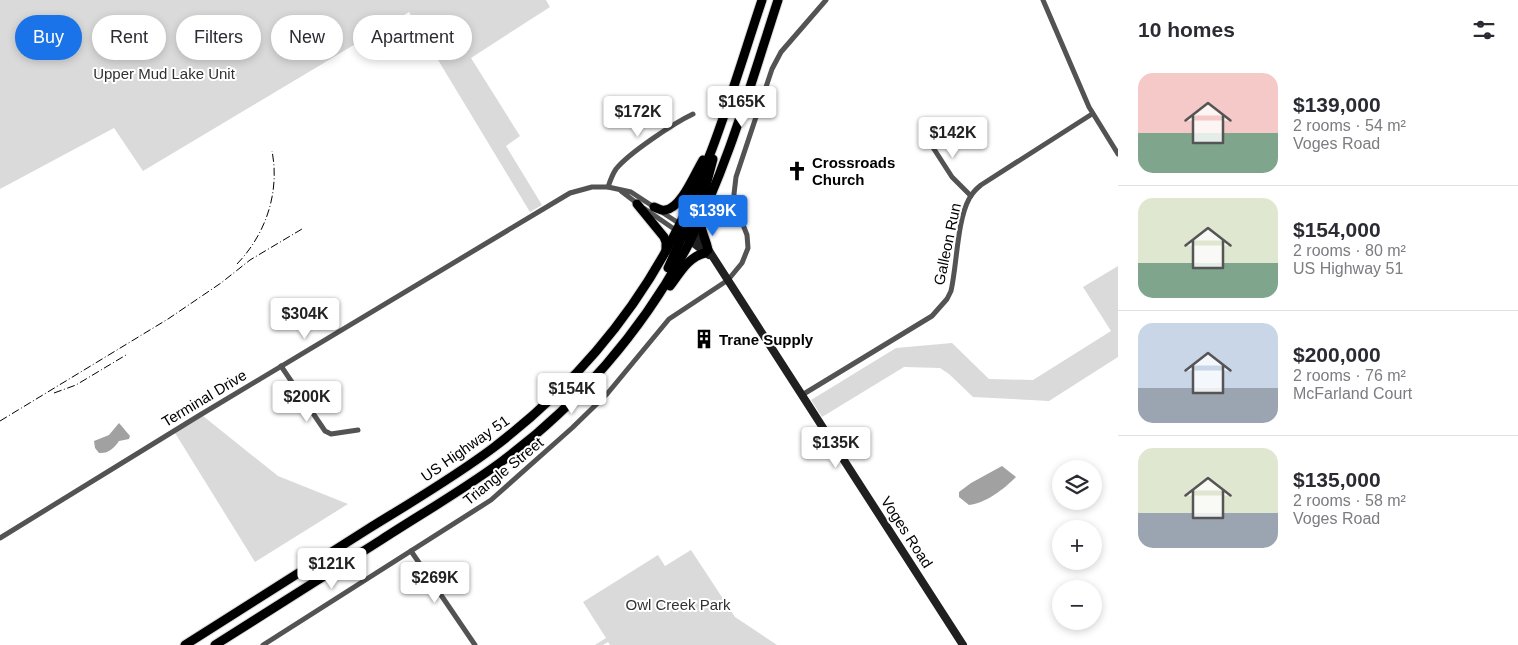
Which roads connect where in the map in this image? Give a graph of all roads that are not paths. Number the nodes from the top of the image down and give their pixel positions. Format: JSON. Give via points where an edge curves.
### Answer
{"nodes":[{"id":1,"x":762,"y":0,"type":"edge"},
{"id":2,"x":778,"y":0,"type":"edge"},
{"id":3,"x":826,"y":0,"type":"edge"},
{"id":4,"x":1043,"y":0,"type":"edge"},
{"id":5,"x":693,"y":114,"type":"dead end"},
{"id":6,"x":1092,"y":114,"type":"junction"},
{"id":7,"x":923,"y":132,"type":"dead end"},
{"id":8,"x":714,"y":141,"type":"junction"},
{"id":9,"x":1118,"y":154,"type":"edge"},
{"id":10,"x":608,"y":187,"type":"junction"},
{"id":11,"x":620,"y":191,"type":"junction"},
{"id":12,"x":971,"y":196,"type":"junction"},
{"id":13,"x":637,"y":204,"type":"junction"},
{"id":14,"x":654,"y":207,"type":"junction"},
{"id":15,"x":700,"y":220,"type":"junction"},
{"id":16,"x":685,"y":233,"type":"junction"},
{"id":17,"x":666,"y":250,"type":"junction"},
{"id":18,"x":709,"y":254,"type":"junction"},
{"id":19,"x":728,"y":280,"type":"junction"},
{"id":20,"x":650,"y":307,"type":"junction"},
{"id":21,"x":281,"y":366,"type":"junction"},
{"id":22,"x":802,"y":395,"type":"junction"},
{"id":23,"x":358,"y":430,"type":"dead end"},
{"id":24,"x":0,"y":538,"type":"edge"},
{"id":25,"x":411,"y":551,"type":"junction"},
{"id":26,"x":185,"y":645,"type":"edge"},
{"id":27,"x":215,"y":645,"type":"edge"},
{"id":28,"x":263,"y":645,"type":"edge"},
{"id":29,"x":475,"y":645,"type":"edge"},
{"id":30,"x":963,"y":645,"type":"edge"}],
"edges":[{"from":1,"to":8,"type":"main road"},
{"from":2,"to":15,"type":"main road","via":[[726,158]]},
{"from":3,"to":19,"type":"street","name":"Triangle Street","via":[[781,52],[772,69],[734,184],[735,204],[747,235],[748,248],[742,263]]},
{"from":4,"to":6,"type":"street"},
{"from":5,"to":10,"type":"street","via":[[669,127],[623,162]]},
{"from":6,"to":9,"type":"street"},
{"from":6,"to":12,"type":"street","name":"Galleon Run","via":[[981,185]]},
{"from":7,"to":12,"type":"street","via":[[952,177]]},
{"from":8,"to":14,"type":"main road","via":[[680,200],[669,210]]},
{"from":8,"to":16,"type":"main road","name":"US Highway 51"},
{"from":10,"to":11,"type":"street","name":"Terminal Drive"},
{"from":10,"to":21,"type":"street","name":"Terminal Drive","via":[[584,188],[562,197]]},
{"from":11,"to":13,"type":"street","name":"Terminal Drive"},
{"from":11,"to":14,"type":"street","name":"Terminal Drive","via":[[630,192]]},
{"from":12,"to":22,"type":"street","name":"Galleon Run","via":[[963,216],[951,291],[941,306],[932,316]]},
{"from":13,"to":16,"type":"street","name":"Terminal Drive"},
{"from":13,"to":17,"type":"main road","via":[[664,237]]},
{"from":14,"to":16,"type":"street","name":"Terminal Drive"},
{"from":15,"to":16,"type":"main road"},
{"from":15,"to":18,"type":"main road"},
{"from":16,"to":17,"type":"main road","name":"US Highway 51"},
{"from":16,"to":18,"type":"street","name":"Voges Road"},
{"from":16,"to":20,"type":"main road"},
{"from":17,"to":26,"type":"main road","name":"US Highway 51","via":[[642,291],[603,344],[558,392],[514,431],[467,466]]},
{"from":18,"to":19,"type":"street","name":"Voges Road"},
{"from":18,"to":20,"type":"main road","via":[[696,255]]},
{"from":19,"to":22,"type":"street","name":"Voges Road"},
{"from":19,"to":25,"type":"street","name":"Triangle Street","via":[[669,319],[607,394],[511,484]]},
{"from":20,"to":27,"type":"main road","name":"US Highway 51","via":[[584,390],[518,449],[475,480]]},
{"from":21,"to":23,"type":"street","via":[[325,431],[332,434]]},
{"from":21,"to":24,"type":"street","name":"Terminal Drive"},
{"from":22,"to":30,"type":"street","name":"Voges Road"},
{"from":25,"to":28,"type":"street","name":"Triangle Street"},
{"from":25,"to":29,"type":"street"}]}
